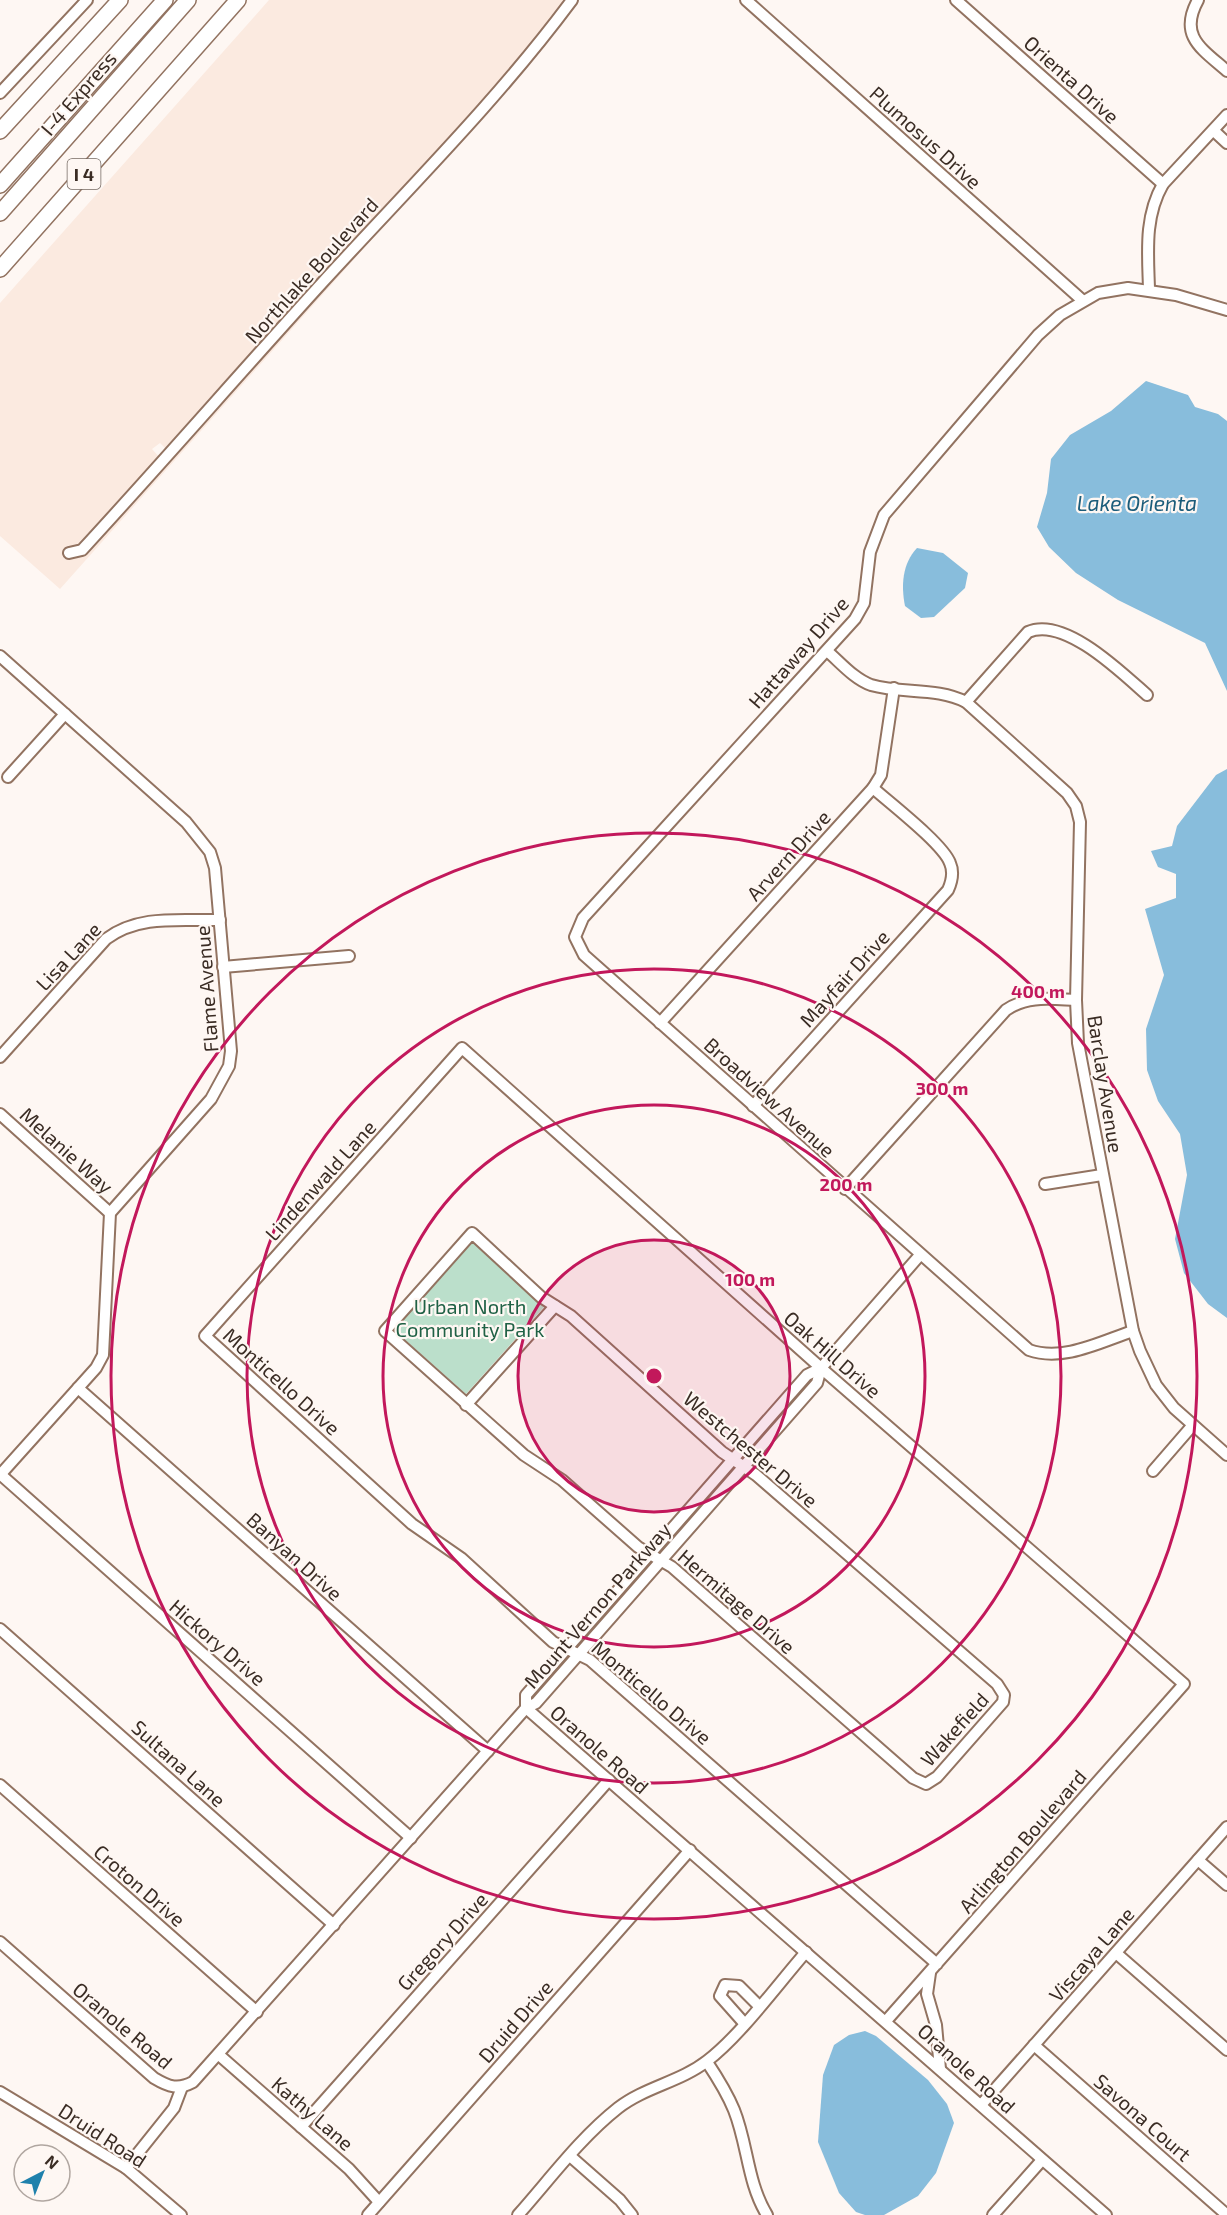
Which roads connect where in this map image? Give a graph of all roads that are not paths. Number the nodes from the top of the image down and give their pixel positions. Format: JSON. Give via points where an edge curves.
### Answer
{"nodes":[{"id":1,"x":87,"y":0,"type":"edge"},
{"id":2,"x":120,"y":0,"type":"edge"},
{"id":3,"x":165,"y":0,"type":"edge"},
{"id":4,"x":188,"y":0,"type":"edge"},
{"id":5,"x":238,"y":0,"type":"edge"},
{"id":6,"x":572,"y":0,"type":"edge"},
{"id":7,"x":746,"y":0,"type":"edge"},
{"id":8,"x":956,"y":0,"type":"edge"},
{"id":9,"x":1198,"y":0,"type":"edge"},
{"id":10,"x":1227,"y":71,"type":"edge"},
{"id":11,"x":0,"y":93,"type":"edge"},
{"id":12,"x":1227,"y":115,"type":"edge"},
{"id":13,"x":1214,"y":130,"type":"junction"},
{"id":14,"x":0,"y":131,"type":"edge"},
{"id":15,"x":1227,"y":143,"type":"edge"},
{"id":16,"x":1163,"y":184,"type":"junction"},
{"id":17,"x":0,"y":185,"type":"edge"},
{"id":18,"x":0,"y":213,"type":"edge"},
{"id":19,"x":0,"y":269,"type":"edge"},
{"id":20,"x":1149,"y":289,"type":"junction"},
{"id":21,"x":1083,"y":300,"type":"junction"},
{"id":22,"x":1227,"y":310,"type":"edge"},
{"id":23,"x":159,"y":449,"type":"dead end"},
{"id":24,"x":167,"y":458,"type":"junction"},
{"id":25,"x":69,"y":553,"type":"dead end"},
{"id":26,"x":827,"y":651,"type":"junction"},
{"id":27,"x":0,"y":656,"type":"edge"},
{"id":28,"x":894,"y":688,"type":"junction"},
{"id":29,"x":1147,"y":695,"type":"dead end"},
{"id":30,"x":966,"y":702,"type":"junction"},
{"id":31,"x":64,"y":714,"type":"junction"},
{"id":32,"x":8,"y":777,"type":"dead end"},
{"id":33,"x":873,"y":788,"type":"junction"},
{"id":34,"x":220,"y":920,"type":"junction"},
{"id":35,"x":576,"y":937,"type":"joint"},
{"id":36,"x":349,"y":956,"type":"dead end"},
{"id":37,"x":223,"y":966,"type":"junction"},
{"id":38,"x":1076,"y":1000,"type":"junction"},
{"id":39,"x":660,"y":1023,"type":"junction"},
{"id":40,"x":462,"y":1048,"type":"joint"},
{"id":41,"x":0,"y":1057,"type":"edge"},
{"id":42,"x":753,"y":1106,"type":"junction"},
{"id":43,"x":0,"y":1114,"type":"edge"},
{"id":44,"x":1102,"y":1175,"type":"junction"},
{"id":45,"x":1045,"y":1184,"type":"dead end"},
{"id":46,"x":845,"y":1189,"type":"junction"},
{"id":47,"x":110,"y":1213,"type":"junction"},
{"id":48,"x":920,"y":1255,"type":"junction"},
{"id":49,"x":555,"y":1306,"type":"junction"},
{"id":50,"x":385,"y":1331,"type":"joint"},
{"id":51,"x":1133,"y":1331,"type":"junction"},
{"id":52,"x":205,"y":1336,"type":"joint"},
{"id":53,"x":821,"y":1368,"type":"junction"},
{"id":54,"x":78,"y":1388,"type":"junction"},
{"id":55,"x":466,"y":1405,"type":"junction"},
{"id":56,"x":1192,"y":1426,"type":"junction"},
{"id":57,"x":1227,"y":1455,"type":"edge"},
{"id":58,"x":739,"y":1463,"type":"junction"},
{"id":59,"x":1153,"y":1471,"type":"dead end"},
{"id":60,"x":0,"y":1475,"type":"edge"},
{"id":61,"x":651,"y":1552,"type":"junction"},
{"id":62,"x":661,"y":1559,"type":"junction"},
{"id":63,"x":0,"y":1629,"type":"edge"},
{"id":64,"x":573,"y":1650,"type":"junction"},
{"id":65,"x":1184,"y":1684,"type":"joint"},
{"id":66,"x":1004,"y":1695,"type":"joint"},
{"id":67,"x":526,"y":1708,"type":"junction"},
{"id":68,"x":488,"y":1752,"type":"junction"},
{"id":69,"x":609,"y":1780,"type":"junction"},
{"id":70,"x":926,"y":1784,"type":"joint"},
{"id":71,"x":0,"y":1785,"type":"edge"},
{"id":72,"x":1227,"y":1827,"type":"edge"},
{"id":73,"x":411,"y":1838,"type":"junction"},
{"id":74,"x":690,"y":1850,"type":"junction"},
{"id":75,"x":1198,"y":1860,"type":"junction"},
{"id":76,"x":1227,"y":1885,"type":"edge"},
{"id":77,"x":334,"y":1925,"type":"junction"},
{"id":78,"x":0,"y":1942,"type":"edge"},
{"id":79,"x":806,"y":1952,"type":"junction"},
{"id":80,"x":1116,"y":1953,"type":"junction"},
{"id":81,"x":938,"y":1964,"type":"junction"},
{"id":82,"x":930,"y":1973,"type":"junction"},
{"id":83,"x":759,"y":2006,"type":"junction"},
{"id":84,"x":257,"y":2012,"type":"junction"},
{"id":85,"x":886,"y":2021,"type":"junction"},
{"id":86,"x":744,"y":2023,"type":"junction"},
{"id":87,"x":1035,"y":2045,"type":"junction"},
{"id":88,"x":1227,"y":2050,"type":"edge"},
{"id":89,"x":219,"y":2055,"type":"junction"},
{"id":90,"x":706,"y":2062,"type":"junction"},
{"id":91,"x":940,"y":2069,"type":"junction"},
{"id":92,"x":182,"y":2087,"type":"junction"},
{"id":93,"x":0,"y":2092,"type":"edge"},
{"id":94,"x":981,"y":2105,"type":"junction"},
{"id":95,"x":301,"y":2127,"type":"junction"},
{"id":96,"x":570,"y":2156,"type":"junction"},
{"id":97,"x":1042,"y":2160,"type":"junction"},
{"id":98,"x":126,"y":2168,"type":"junction"},
{"id":99,"x":379,"y":2202,"type":"junction"},
{"id":100,"x":181,"y":2215,"type":"edge"},
{"id":101,"x":368,"y":2215,"type":"edge"},
{"id":102,"x":518,"y":2215,"type":"edge"},
{"id":103,"x":632,"y":2215,"type":"edge"},
{"id":104,"x":767,"y":2215,"type":"edge"},
{"id":105,"x":993,"y":2215,"type":"edge"},
{"id":106,"x":1106,"y":2215,"type":"edge"},
{"id":107,"x":1227,"y":2215,"type":"edge"}],
"edges":[{"from":1,"to":11,"type":"street"},
{"from":2,"to":14,"type":"highway"},
{"from":3,"to":17,"type":"highway","name":"I-4 Express"},
{"from":4,"to":18,"type":"highway","name":"I-4 Express"},
{"from":5,"to":19,"type":"highway","number":"I 4"},
{"from":6,"to":24,"type":"street","name":"Northlake Boulevard","via":[[508,81]]},
{"from":7,"to":21,"type":"street","name":"Plumosus Drive"},
{"from":8,"to":16,"type":"street","name":"Orienta Drive"},
{"from":9,"to":10,"type":"street","via":[[1192,11],[1190,32],[1197,45]]},
{"from":12,"to":13,"type":"street"},
{"from":13,"to":15,"type":"street"},
{"from":13,"to":16,"type":"street"},
{"from":16,"to":20,"type":"street","via":[[1151,211],[1147,242]]},
{"from":20,"to":21,"type":"street","name":"Hattaway Drive","via":[[1116,289]]},
{"from":20,"to":22,"type":"street","name":"Hattaway Drive"},
{"from":21,"to":26,"type":"street","name":"Hattaway Drive","via":[[1038,335],[890,506],[870,552],[864,603]]},
{"from":23,"to":24,"type":"street"},
{"from":24,"to":25,"type":"street","name":"Northlake Boulevard","via":[[81,550]]},
{"from":26,"to":28,"type":"street","name":"Barclay Avenue","via":[[859,679]]},
{"from":26,"to":35,"type":"street","name":"Hattaway Drive","via":[[583,918]]},
{"from":27,"to":31,"type":"street","name":"Flame Avenue"},
{"from":28,"to":30,"type":"street","name":"Barclay Avenue","via":[[957,697]]},
{"from":28,"to":33,"type":"street","name":"Arvern Drive","via":[[881,775]]},
{"from":29,"to":30,"type":"street","via":[[1109,662],[1078,642],[1051,629],[1039,628],[1028,632]]},
{"from":30,"to":38,"type":"street","name":"Barclay Avenue","via":[[1067,793],[1076,806],[1080,822]]},
{"from":31,"to":32,"type":"street"},
{"from":31,"to":34,"type":"street","name":"Flame Avenue","via":[[201,838],[215,868]]},
{"from":33,"to":39,"type":"street","name":"Arvern Drive"},
{"from":33,"to":42,"type":"street","name":"Mayfair Drive","via":[[945,854],[953,871],[948,890]]},
{"from":34,"to":37,"type":"street","name":"Flame Avenue"},
{"from":34,"to":41,"type":"street","name":"Lisa Lane","via":[[145,921],[118,930]]},
{"from":35,"to":39,"type":"street","name":"Broadview Avenue","via":[[584,956]]},
{"from":36,"to":37,"type":"street"},
{"from":37,"to":47,"type":"street","name":"Flame Avenue","via":[[231,1051],[222,1083]]},
{"from":38,"to":44,"type":"street","name":"Barclay Avenue","via":[[1078,1043]]},
{"from":38,"to":46,"type":"street","via":[[1032,999],[1006,1010]]},
{"from":39,"to":42,"type":"street","name":"Broadview Avenue"},
{"from":40,"to":52,"type":"street","name":"Lindenwald Lane"},
{"from":40,"to":53,"type":"street","name":"Oak Hill Drive"},
{"from":42,"to":46,"type":"street","name":"Broadview Avenue"},
{"from":43,"to":47,"type":"street","name":"Melanie Way"},
{"from":44,"to":45,"type":"street"},
{"from":44,"to":51,"type":"street","name":"Barclay Avenue"},
{"from":46,"to":48,"type":"street","name":"Broadview Avenue"},
{"from":47,"to":54,"type":"street","via":[[103,1355]]},
{"from":48,"to":51,"type":"street","name":"Broadview Avenue","via":[[1029,1350],[1042,1355],[1059,1355]]},
{"from":48,"to":53,"type":"street","name":"Mount Vernon Parkway"},
{"from":49,"to":50,"type":"street","name":"Westchester Drive","via":[[472,1233]]},
{"from":49,"to":55,"type":"street"},
{"from":49,"to":58,"type":"street","name":"Westchester Drive"},
{"from":50,"to":55,"type":"street","name":"Hermitage Drive"},
{"from":51,"to":56,"type":"street","name":"Barclay Avenue","via":[[1156,1384]]},
{"from":52,"to":64,"type":"street","name":"Monticello Drive","via":[[411,1524],[462,1558],[553,1642]]},
{"from":53,"to":58,"type":"street","name":"Mount Vernon Parkway","via":[[807,1375]]},
{"from":53,"to":65,"type":"street","name":"Oak Hill Drive"},
{"from":54,"to":60,"type":"street"},
{"from":54,"to":68,"type":"street","name":"Banyan Drive"},
{"from":55,"to":61,"type":"street","name":"Hermitage Drive","via":[[524,1455],[569,1485],[638,1547]]},
{"from":56,"to":57,"type":"street","name":"Barclay Avenue"},
{"from":56,"to":59,"type":"street"},
{"from":58,"to":61,"type":"street","name":"Mount Vernon Parkway"},
{"from":58,"to":62,"type":"street","name":"Mount Vernon Parkway"},
{"from":58,"to":66,"type":"street","name":"Westchester Drive","via":[[997,1684]]},
{"from":60,"to":73,"type":"street","name":"Hickory Drive"},
{"from":61,"to":62,"type":"street","name":"Hermitage Drive"},
{"from":61,"to":64,"type":"street","name":"Mount Vernon Parkway"},
{"from":62,"to":64,"type":"street","name":"Mount Vernon Parkway"},
{"from":62,"to":70,"type":"street","name":"Hermitage Drive","via":[[913,1778]]},
{"from":63,"to":77,"type":"street","name":"Sultana Lane"},
{"from":64,"to":67,"type":"street","name":"Mount Vernon Parkway","via":[[526,1695]]},
{"from":64,"to":81,"type":"street","name":"Monticello Drive","via":[[590,1660]]},
{"from":65,"to":81,"type":"street","name":"Arlington Boulevard"},
{"from":66,"to":70,"type":"street","name":"Wakefield","via":[[994,1713],[937,1777]]},
{"from":67,"to":68,"type":"street","name":"Oranole Road"},
{"from":67,"to":69,"type":"street","name":"Oranole Road"},
{"from":68,"to":73,"type":"street","name":"Oranole Road"},
{"from":69,"to":74,"type":"street","name":"Oranole Road"},
{"from":69,"to":95,"type":"street","name":"Gregory Drive"},
{"from":71,"to":84,"type":"street","name":"Croton Drive"},
{"from":72,"to":75,"type":"street","name":"Viscaya Lane"},
{"from":73,"to":77,"type":"street","name":"Oranole Road"},
{"from":74,"to":79,"type":"street","name":"Oranole Road"},
{"from":74,"to":99,"type":"street","name":"Druid Drive"},
{"from":75,"to":76,"type":"street"},
{"from":75,"to":80,"type":"street","name":"Viscaya Lane"},
{"from":77,"to":84,"type":"street","name":"Oranole Road"},
{"from":78,"to":92,"type":"street","name":"Oranole Road","via":[[154,2078],[168,2086]]},
{"from":79,"to":83,"type":"street"},
{"from":79,"to":85,"type":"street","name":"Oranole Road"},
{"from":80,"to":87,"type":"street","name":"Viscaya Lane"},
{"from":80,"to":88,"type":"street"},
{"from":81,"to":82,"type":"street","name":"Arlington Boulevard"},
{"from":82,"to":85,"type":"street","name":"Arlington Boulevard"},
{"from":82,"to":91,"type":"street","via":[[927,1994],[936,2025]]},
{"from":83,"to":86,"type":"street"},
{"from":83,"to":86,"type":"street","via":[[739,1986],[725,1985],[720,1996]]},
{"from":84,"to":89,"type":"street","name":"Oranole Road"},
{"from":85,"to":91,"type":"street","name":"Oranole Road"},
{"from":86,"to":90,"type":"street"},
{"from":87,"to":94,"type":"street","name":"Viscaya Lane"},
{"from":87,"to":107,"type":"street","name":"Savona Court"},
{"from":89,"to":92,"type":"street","name":"Oranole Road","via":[[193,2082]]},
{"from":89,"to":95,"type":"street","name":"Kathy Lane"},
{"from":90,"to":96,"type":"street","via":[[619,2108]]},
{"from":90,"to":104,"type":"street","via":[[735,2111],[749,2172]]},
{"from":91,"to":94,"type":"street","name":"Oranole Road"},
{"from":92,"to":98,"type":"street","via":[[174,2108]]},
{"from":93,"to":98,"type":"street","name":"Druid Road"},
{"from":94,"to":97,"type":"street","name":"Oranole Road"},
{"from":95,"to":99,"type":"street","name":"Kathy Lane"},
{"from":96,"to":102,"type":"street"},
{"from":96,"to":103,"type":"street"},
{"from":97,"to":105,"type":"street"},
{"from":97,"to":106,"type":"street","name":"Oranole Road"},
{"from":98,"to":100,"type":"street","name":"Druid Road"},
{"from":99,"to":101,"type":"street","name":"Druid Drive"}]}
